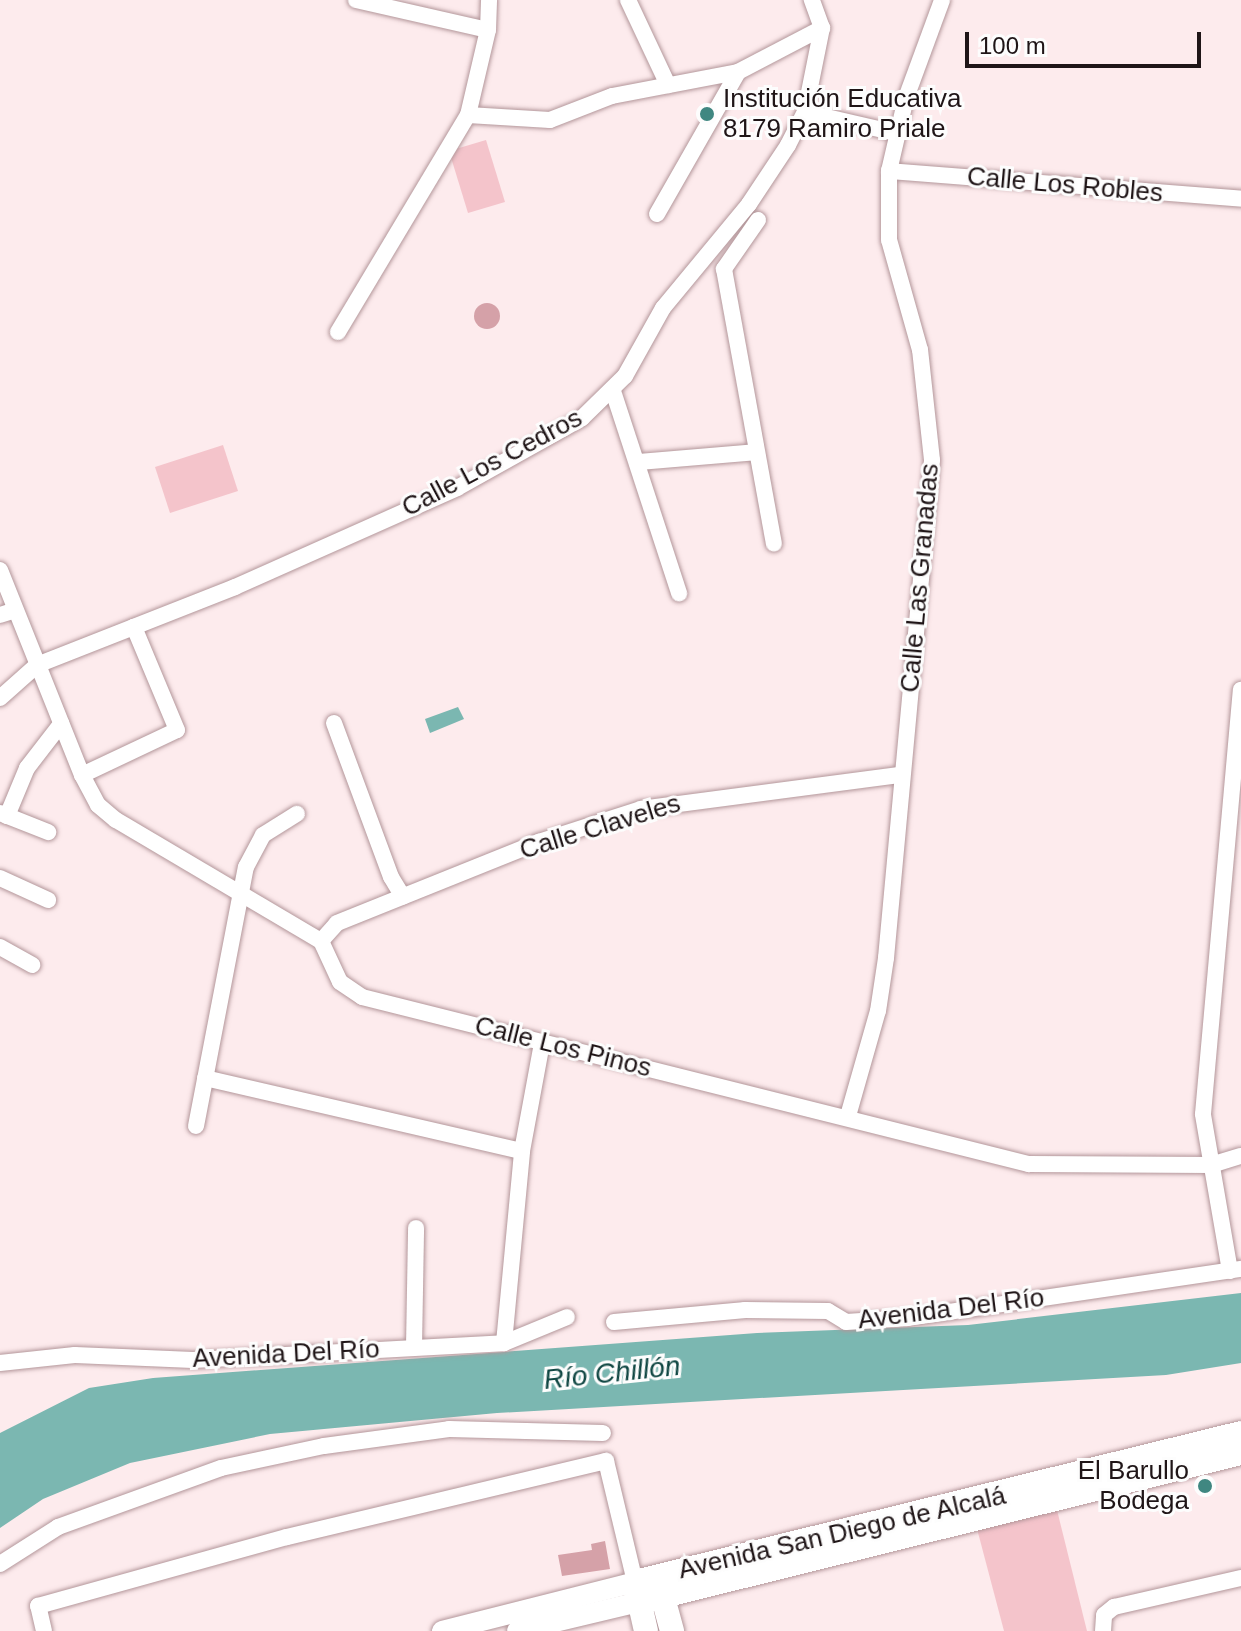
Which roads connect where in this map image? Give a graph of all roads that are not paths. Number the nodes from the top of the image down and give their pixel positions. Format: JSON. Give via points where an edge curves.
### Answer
{"nodes":[{"id":1,"x":356,"y":0,"type":"edge"},
{"id":2,"x":489,"y":0,"type":"edge"},
{"id":3,"x":628,"y":0,"type":"edge"},
{"id":4,"x":812,"y":0,"type":"edge"},
{"id":5,"x":942,"y":0,"type":"edge"},
{"id":6,"x":822,"y":28,"type":"junction"},
{"id":7,"x":488,"y":30,"type":"junction"},
{"id":8,"x":738,"y":72,"type":"junction"},
{"id":9,"x":668,"y":85,"type":"junction"},
{"id":10,"x":805,"y":112,"type":"junction"},
{"id":11,"x":468,"y":115,"type":"junction"},
{"id":12,"x":896,"y":133,"type":"junction"},
{"id":13,"x":889,"y":171,"type":"junction"},
{"id":14,"x":1241,"y":199,"type":"edge"},
{"id":15,"x":657,"y":214,"type":"dead end"},
{"id":16,"x":758,"y":220,"type":"dead end"},
{"id":17,"x":338,"y":332,"type":"dead end"},
{"id":18,"x":613,"y":391,"type":"junction"},
{"id":19,"x":756,"y":452,"type":"junction"},
{"id":20,"x":638,"y":462,"type":"junction"},
{"id":21,"x":774,"y":543,"type":"dead end"},
{"id":22,"x":0,"y":570,"type":"edge"},
{"id":23,"x":679,"y":593,"type":"dead end"},
{"id":24,"x":8,"y":613,"type":"edge"},
{"id":25,"x":134,"y":627,"type":"junction"},
{"id":26,"x":37,"y":665,"type":"junction"},
{"id":27,"x":1241,"y":690,"type":"edge"},
{"id":28,"x":0,"y":698,"type":"edge"},
{"id":29,"x":334,"y":723,"type":"dead end"},
{"id":30,"x":61,"y":724,"type":"junction"},
{"id":31,"x":82,"y":775,"type":"junction"},
{"id":32,"x":899,"y":775,"type":"junction"},
{"id":33,"x":1237,"y":790,"type":"edge"},
{"id":34,"x":297,"y":814,"type":"dead end"},
{"id":35,"x":3,"y":815,"type":"edge"},
{"id":36,"x":48,"y":832,"type":"dead end"},
{"id":37,"x":0,"y":878,"type":"edge"},
{"id":38,"x":241,"y":892,"type":"junction"},
{"id":39,"x":403,"y":897,"type":"junction"},
{"id":40,"x":48,"y":900,"type":"dead end"},
{"id":41,"x":321,"y":941,"type":"junction"},
{"id":42,"x":0,"y":947,"type":"edge"},
{"id":43,"x":32,"y":965,"type":"dead end"},
{"id":44,"x":542,"y":1043,"type":"junction"},
{"id":45,"x":205,"y":1078,"type":"junction"},
{"id":46,"x":848,"y":1116,"type":"junction"},
{"id":47,"x":196,"y":1126,"type":"dead end"},
{"id":48,"x":522,"y":1151,"type":"junction"},
{"id":49,"x":1241,"y":1156,"type":"edge"},
{"id":50,"x":1211,"y":1165,"type":"junction"},
{"id":51,"x":416,"y":1228,"type":"dead end"},
{"id":52,"x":1235,"y":1270,"type":"edge"},
{"id":53,"x":567,"y":1317,"type":"dead end"},
{"id":54,"x":614,"y":1322,"type":"dead end"},
{"id":55,"x":504,"y":1343,"type":"junction"},
{"id":56,"x":414,"y":1347,"type":"junction"},
{"id":57,"x":0,"y":1363,"type":"edge"},
{"id":58,"x":603,"y":1433,"type":"dead end"},
{"id":59,"x":1241,"y":1433,"type":"edge"},
{"id":60,"x":1241,"y":1453,"type":"edge"},
{"id":61,"x":1018,"y":1500,"type":"junction"},
{"id":62,"x":0,"y":1564,"type":"edge"},
{"id":63,"x":1241,"y":1578,"type":"edge"},
{"id":64,"x":649,"y":1589,"type":"junction"},
{"id":65,"x":1104,"y":1623,"type":"edge"},
{"id":66,"x":44,"y":1631,"type":"edge"},
{"id":67,"x":442,"y":1631,"type":"edge"},
{"id":68,"x":517,"y":1631,"type":"edge"},
{"id":69,"x":646,"y":1631,"type":"edge"},
{"id":70,"x":672,"y":1631,"type":"edge"}],
"edges":[{"from":1,"to":7,"type":"street"},
{"from":2,"to":7,"type":"street"},
{"from":3,"to":9,"type":"street"},
{"from":4,"to":6,"type":"street"},
{"from":5,"to":12,"type":"street","name":"Calle Las Granadas"},
{"from":6,"to":8,"type":"street"},
{"from":6,"to":10,"type":"street","name":"Calle Los Cedros"},
{"from":7,"to":11,"type":"street"},
{"from":8,"to":9,"type":"street"},
{"from":8,"to":15,"type":"street"},
{"from":9,"to":11,"type":"street","via":[[612,96],[550,120]]},
{"from":10,"to":12,"type":"street"},
{"from":10,"to":18,"type":"street","name":"Calle Los Cedros","via":[[749,204],[663,308]]},
{"from":11,"to":17,"type":"street"},
{"from":12,"to":13,"type":"street","name":"Calle Las Granadas"},
{"from":13,"to":14,"type":"street","name":"Calle Los Robles"},
{"from":13,"to":32,"type":"street","name":"Calle Las Granadas","via":[[889,240],[920,350],[932,460]]},
{"from":16,"to":19,"type":"street","via":[[724,269]]},
{"from":18,"to":20,"type":"street"},
{"from":18,"to":25,"type":"street","name":"Calle Los Cedros","via":[[582,418],[457,488]]},
{"from":19,"to":20,"type":"street"},
{"from":19,"to":21,"type":"street"},
{"from":20,"to":23,"type":"street"},
{"from":22,"to":24,"type":"street"},
{"from":24,"to":26,"type":"street"},
{"from":25,"to":26,"type":"street","name":"Calle Los Cedros"},
{"from":25,"to":31,"type":"street","via":[[177,730]]},
{"from":26,"to":28,"type":"street","name":"Calle Los Cedros"},
{"from":26,"to":30,"type":"street"},
{"from":27,"to":33,"type":"street"},
{"from":29,"to":39,"type":"street"},
{"from":30,"to":31,"type":"street"},
{"from":30,"to":35,"type":"street","via":[[27,768]]},
{"from":31,"to":38,"type":"street","via":[[98,805],[116,820]]},
{"from":32,"to":39,"type":"street","name":"Calle Claveles","via":[[641,809],[539,842]]},
{"from":32,"to":46,"type":"street","name":"Calle Las Granadas","via":[[886,958],[878,1011]]},
{"from":33,"to":50,"type":"street","via":[[1203,1114]]},
{"from":34,"to":38,"type":"street","via":[[270,828],[255,845]]},
{"from":35,"to":36,"type":"street"},
{"from":37,"to":40,"type":"street"},
{"from":38,"to":41,"type":"street"},
{"from":38,"to":45,"type":"street"},
{"from":39,"to":41,"type":"street","name":"Calle Claveles","via":[[337,923]]},
{"from":41,"to":44,"type":"street","name":"Calle Los Pinos","via":[[340,982],[362,997]]},
{"from":42,"to":43,"type":"street"},
{"from":44,"to":46,"type":"street","name":"Calle Los Pinos"},
{"from":44,"to":48,"type":"street"},
{"from":45,"to":47,"type":"street"},
{"from":45,"to":48,"type":"street"},
{"from":46,"to":50,"type":"street","name":"Calle Los Pinos","via":[[1029,1164]]},
{"from":48,"to":55,"type":"street"},
{"from":49,"to":50,"type":"street","name":"Calle Los Pinos"},
{"from":50,"to":52,"type":"street"},
{"from":51,"to":56,"type":"street"},
{"from":52,"to":54,"type":"street","name":"Avenida Del Río","via":[[908,1318],[846,1322],[828,1311],[745,1310]]},
{"from":53,"to":55,"type":"street","name":"Avenida Del Río"},
{"from":55,"to":56,"type":"street","name":"Avenida Del Río"},
{"from":56,"to":57,"type":"street","name":"Avenida Del Río","via":[[193,1360],[75,1355]]},
{"from":58,"to":62,"type":"street","via":[[449,1429],[324,1446],[221,1468],[58,1527]]},
{"from":59,"to":61,"type":"main road","name":"Avenida San Diego de Alcalá"},
{"from":60,"to":61,"type":"main road","name":"Avenida San Diego de Alcalá"},
{"from":61,"to":64,"type":"main road","name":"Avenida San Diego de Alcalá"},
{"from":63,"to":65,"type":"street","via":[[1114,1607]]},
{"from":64,"to":66,"type":"street","via":[[606,1461],[287,1537],[38,1606]]},
{"from":64,"to":67,"type":"street","name":"Avenida San Diego de Alcalá"},
{"from":64,"to":68,"type":"street","name":"Avenida San Diego de Alcalá"},
{"from":64,"to":69,"type":"main road"},
{"from":64,"to":70,"type":"main road"}]}
